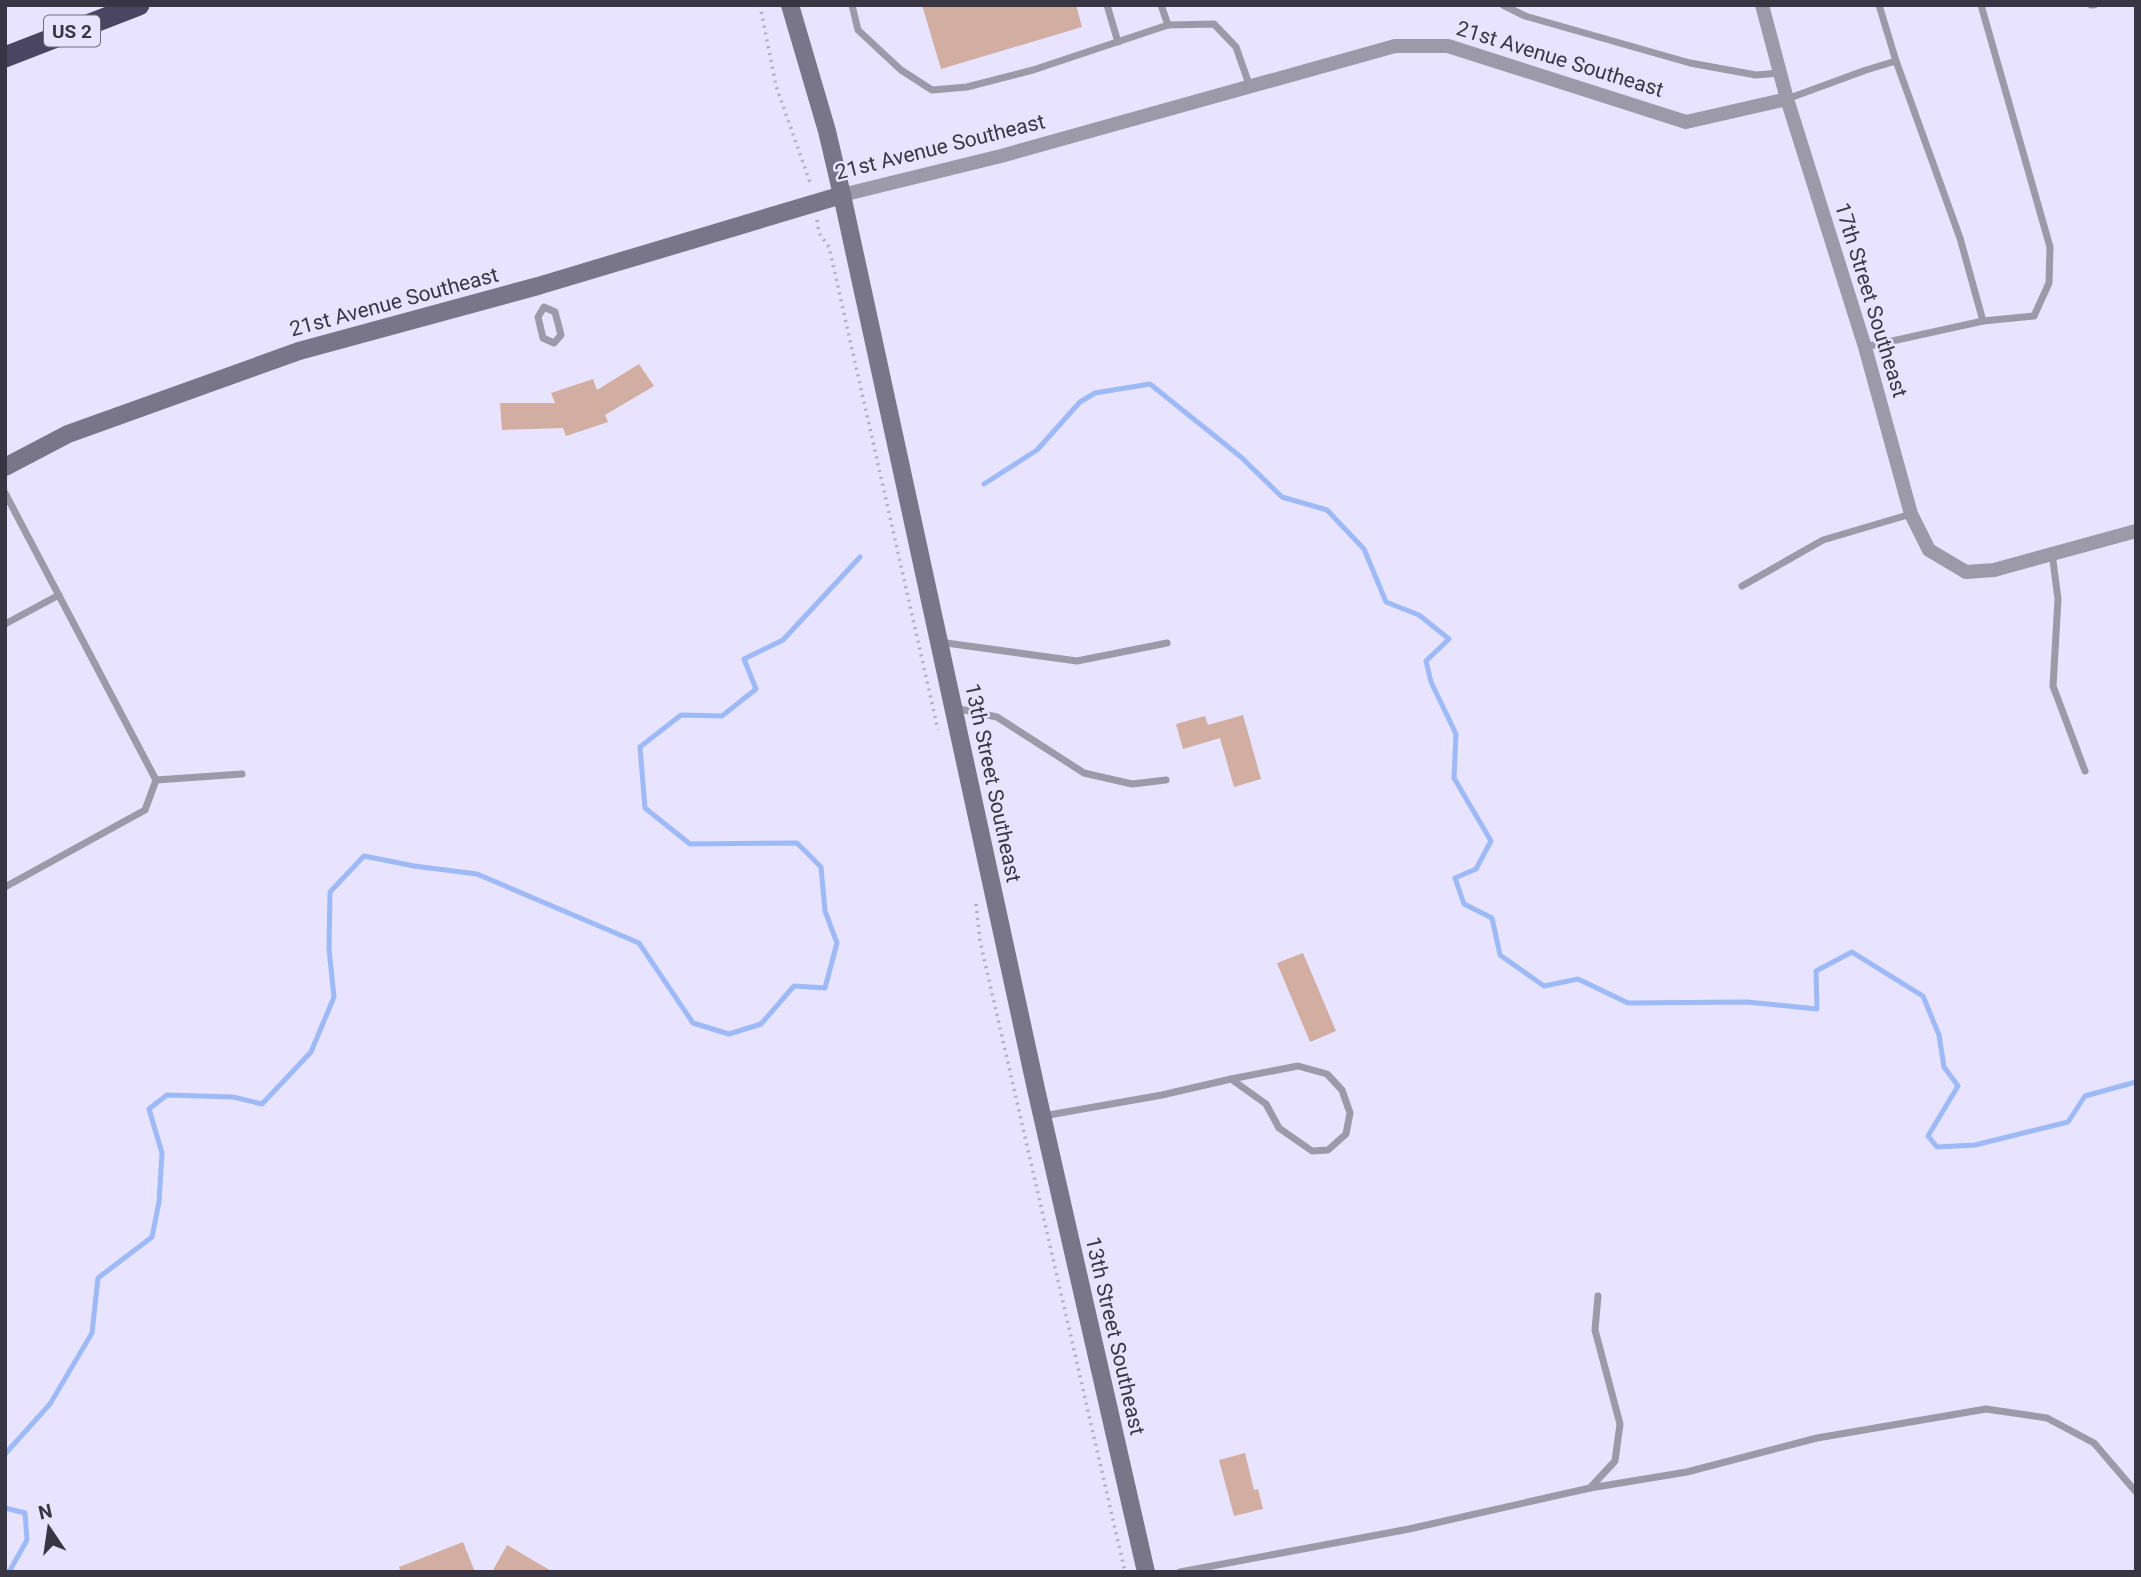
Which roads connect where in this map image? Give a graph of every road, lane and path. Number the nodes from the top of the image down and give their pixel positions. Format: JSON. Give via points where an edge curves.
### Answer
{"nodes":[{"id":1,"x":139,"y":5,"type":"edge"},
{"id":2,"x":760,"y":5,"type":"edge"},
{"id":3,"x":852,"y":5,"type":"edge"},
{"id":4,"x":1107,"y":5,"type":"edge"},
{"id":5,"x":1161,"y":5,"type":"edge"},
{"id":6,"x":1503,"y":5,"type":"edge"},
{"id":7,"x":1762,"y":5,"type":"edge"},
{"id":8,"x":1879,"y":5,"type":"edge"},
{"id":9,"x":1981,"y":5,"type":"edge"},
{"id":10,"x":793,"y":6,"type":"edge"},
{"id":11,"x":124,"y":9,"type":"edge"},
{"id":12,"x":1168,"y":25,"type":"junction"},
{"id":13,"x":1118,"y":42,"type":"junction"},
{"id":14,"x":5,"y":57,"type":"edge"},
{"id":15,"x":1896,"y":61,"type":"junction"},
{"id":16,"x":1780,"y":73,"type":"junction"},
{"id":17,"x":1250,"y":87,"type":"junction"},
{"id":18,"x":1787,"y":99,"type":"junction"},
{"id":19,"x":810,"y":178,"type":"dead end"},
{"id":20,"x":842,"y":195,"type":"junction"},
{"id":21,"x":819,"y":233,"type":"dead end"},
{"id":22,"x":538,"y":286,"type":"junction"},
{"id":23,"x":544,"y":307,"type":"junction"},
{"id":24,"x":1983,"y":321,"type":"junction"},
{"id":25,"x":1865,"y":347,"type":"junction"},
{"id":26,"x":5,"y":467,"type":"edge"},
{"id":27,"x":5,"y":493,"type":"edge"},
{"id":28,"x":1911,"y":514,"type":"junction"},
{"id":29,"x":2136,"y":531,"type":"edge"},
{"id":30,"x":2052,"y":552,"type":"junction"},
{"id":31,"x":1742,"y":586,"type":"dead end"},
{"id":32,"x":59,"y":595,"type":"junction"},
{"id":33,"x":5,"y":624,"type":"edge"},
{"id":34,"x":939,"y":642,"type":"junction"},
{"id":35,"x":1167,"y":643,"type":"dead end"},
{"id":36,"x":954,"y":708,"type":"junction"},
{"id":37,"x":939,"y":733,"type":"dead end"},
{"id":38,"x":2085,"y":771,"type":"dead end"},
{"id":39,"x":243,"y":774,"type":"dead end"},
{"id":40,"x":1166,"y":779,"type":"dead end"},
{"id":41,"x":156,"y":780,"type":"junction"},
{"id":42,"x":5,"y":887,"type":"edge"},
{"id":43,"x":975,"y":895,"type":"dead end"},
{"id":44,"x":1231,"y":1079,"type":"junction"},
{"id":45,"x":1042,"y":1116,"type":"junction"},
{"id":46,"x":1598,"y":1296,"type":"dead end"},
{"id":47,"x":1590,"y":1488,"type":"junction"},
{"id":48,"x":2136,"y":1492,"type":"edge"},
{"id":49,"x":1125,"y":1572,"type":"edge"},
{"id":50,"x":1146,"y":1572,"type":"edge"},
{"id":51,"x":1180,"y":1572,"type":"edge"}],
"edges":[{"from":1,"to":11,"type":"highway","number":"US 2"},
{"from":2,"to":19,"type":"path","via":[[776,86]]},
{"from":3,"to":13,"type":"lane","via":[[858,30],[901,70],[932,90],[967,87],[1033,70]]},
{"from":4,"to":13,"type":"lane"},
{"from":5,"to":12,"type":"lane"},
{"from":6,"to":16,"type":"lane","via":[[1525,16],[1690,63],[1756,75]]},
{"from":7,"to":16,"type":"street","name":"17th Street Southeast"},
{"from":8,"to":15,"type":"lane"},
{"from":9,"to":24,"type":"lane","via":[[2050,247],[2049,283],[2034,316]]},
{"from":10,"to":20,"type":"street","name":"13th Street Southeast"},
{"from":11,"to":14,"type":"highway","number":"US 2"},
{"from":12,"to":13,"type":"lane"},
{"from":12,"to":17,"type":"lane","via":[[1214,24],[1236,47]]},
{"from":15,"to":18,"type":"lane","name":"21st Avenue Southeast"},
{"from":15,"to":24,"type":"lane","via":[[1960,238]]},
{"from":16,"to":18,"type":"street","name":"17th Street Southeast"},
{"from":17,"to":18,"type":"street","name":"21st Avenue Southeast","via":[[1395,46],[1448,46],[1686,122]]},
{"from":17,"to":20,"type":"street","name":"21st Avenue Southeast"},
{"from":18,"to":25,"type":"street","name":"17th Street Southeast"},
{"from":20,"to":22,"type":"street","name":"21st Avenue Southeast"},
{"from":20,"to":34,"type":"street","name":"13th Street Southeast"},
{"from":21,"to":37,"type":"path","via":[[829,247]]},
{"from":22,"to":23,"type":"lane"},
{"from":22,"to":26,"type":"street","name":"21st Avenue Southeast","via":[[299,351],[68,434]]},
{"from":23,"to":23,"type":"lane","via":[[555,312],[561,335],[555,345],[544,338],[538,317]]},
{"from":24,"to":25,"type":"lane"},
{"from":25,"to":28,"type":"street","name":"17th Street Southeast"},
{"from":27,"to":32,"type":"lane"},
{"from":28,"to":30,"type":"street","name":"17th Street Southeast","via":[[1929,550],[1966,572]]},
{"from":28,"to":31,"type":"lane","via":[[1823,540]]},
{"from":29,"to":30,"type":"street","name":"17th Street Southeast"},
{"from":30,"to":38,"type":"lane","via":[[2058,599],[2053,687]]},
{"from":32,"to":33,"type":"lane"},
{"from":32,"to":41,"type":"lane"},
{"from":34,"to":35,"type":"lane","via":[[1077,661]]},
{"from":34,"to":36,"type":"street","name":"13th Street Southeast"},
{"from":36,"to":40,"type":"lane","via":[[996,717],[1084,773],[1132,784]]},
{"from":36,"to":45,"type":"street","name":"13th Street Southeast"},
{"from":39,"to":41,"type":"lane"},
{"from":41,"to":42,"type":"lane","via":[[145,810]]},
{"from":43,"to":49,"type":"path","via":[[980,941]]},
{"from":44,"to":44,"type":"lane","via":[[1298,1066],[1327,1074],[1342,1090],[1350,1113],[1346,1134],[1328,1150],[1312,1151],[1279,1128],[1266,1104]]},
{"from":44,"to":45,"type":"lane"},
{"from":45,"to":50,"type":"street","name":"13th Street Southeast"},
{"from":46,"to":47,"type":"lane","via":[[1595,1330],[1620,1423],[1615,1461]]},
{"from":47,"to":48,"type":"lane","via":[[1687,1472],[1817,1438],[1986,1409],[2047,1418],[2094,1443]]},
{"from":47,"to":51,"type":"lane","via":[[1409,1529]]}]}
